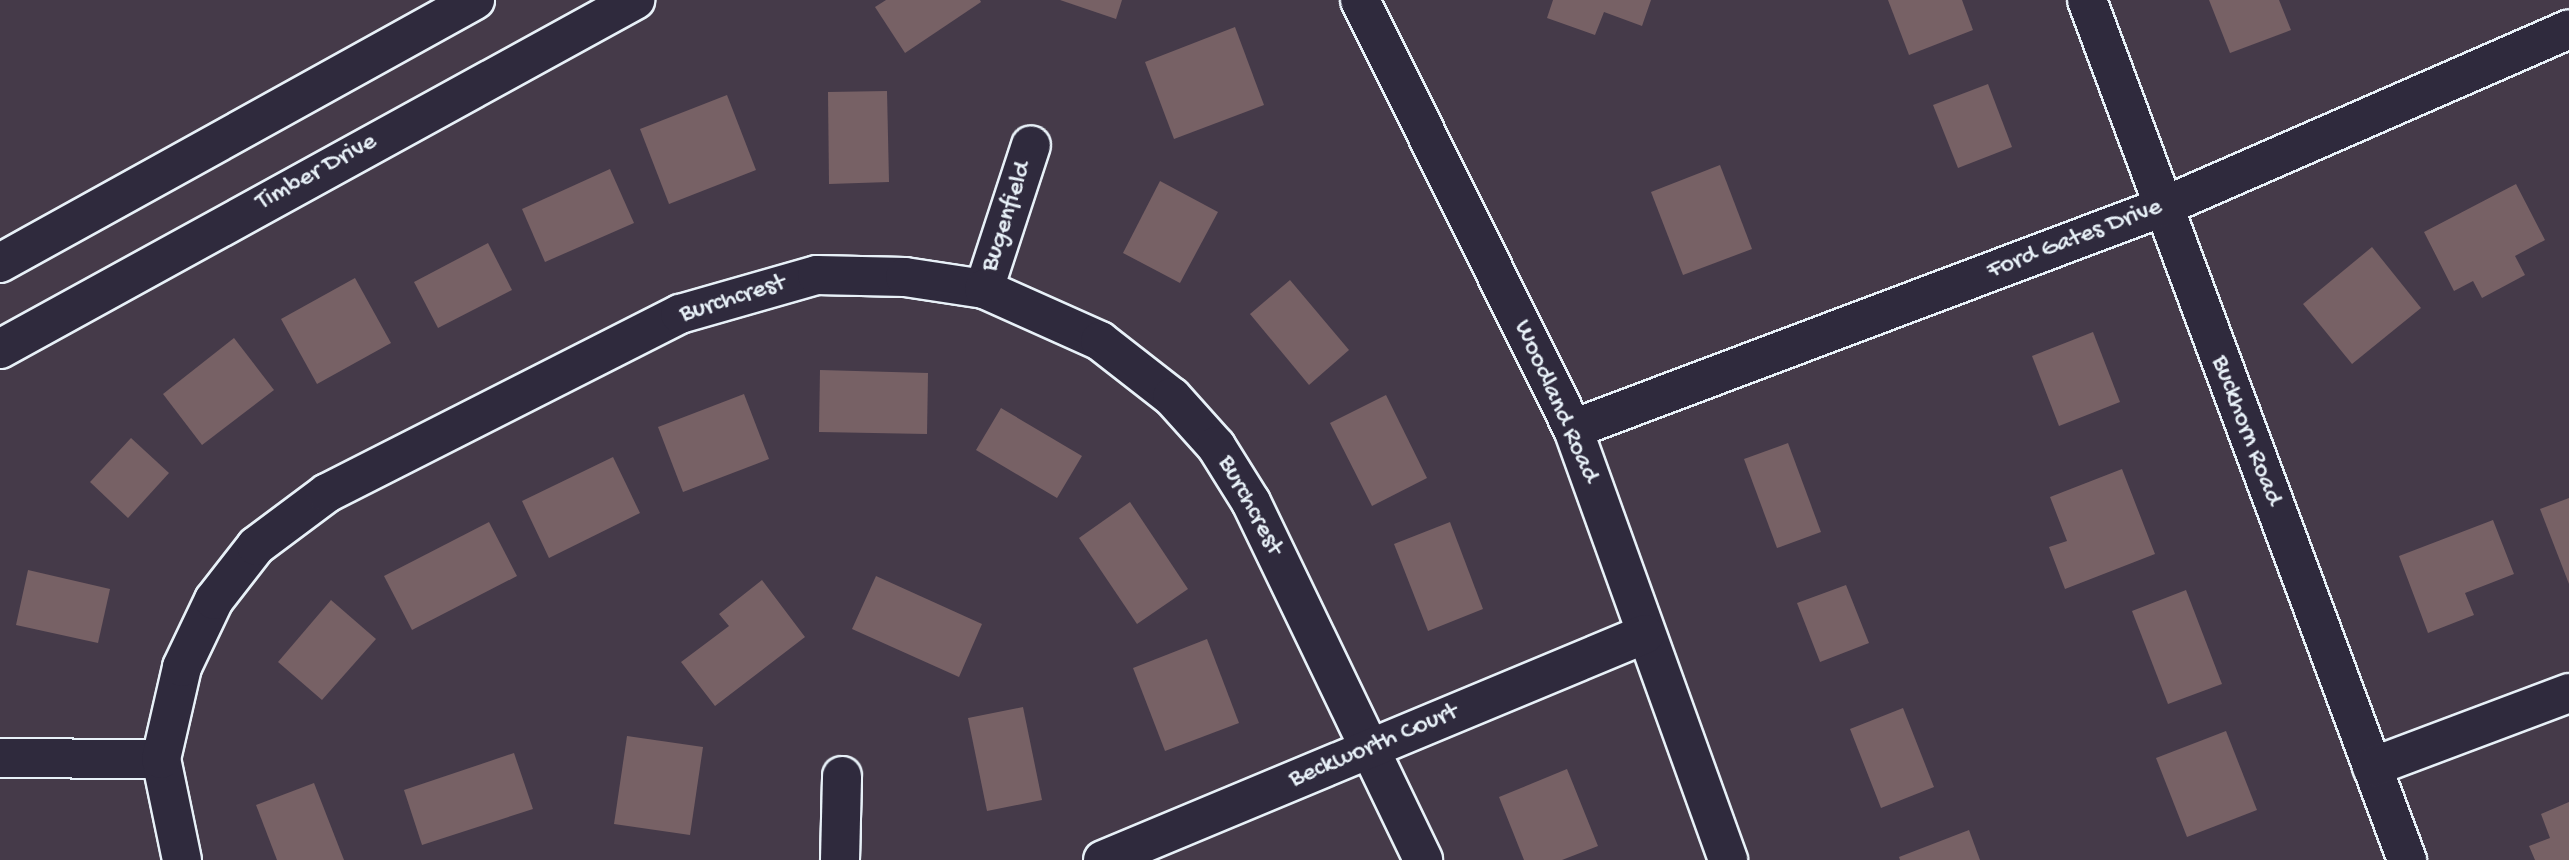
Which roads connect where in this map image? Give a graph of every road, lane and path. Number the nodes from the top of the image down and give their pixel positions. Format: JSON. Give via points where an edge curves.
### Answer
{"nodes":[{"id":1,"x":475,"y":0,"type":"edge"},
{"id":2,"x":635,"y":0,"type":"edge"},
{"id":3,"x":1360,"y":0,"type":"edge"},
{"id":4,"x":2087,"y":0,"type":"edge"},
{"id":5,"x":2569,"y":29,"type":"edge"},
{"id":6,"x":1031,"y":145,"type":"dead end"},
{"id":7,"x":2160,"y":208,"type":"junction"},
{"id":8,"x":0,"y":262,"type":"edge"},
{"id":9,"x":984,"y":289,"type":"junction"},
{"id":10,"x":0,"y":349,"type":"edge"},
{"id":11,"x":1573,"y":429,"type":"junction"},
{"id":12,"x":1645,"y":634,"type":"junction"},
{"id":13,"x":2569,"y":693,"type":"edge"},
{"id":14,"x":1371,"y":747,"type":"junction"},
{"id":15,"x":0,"y":758,"type":"edge"},
{"id":16,"x":162,"y":759,"type":"junction"},
{"id":17,"x":2372,"y":767,"type":"junction"},
{"id":18,"x":842,"y":776,"type":"dead end"},
{"id":19,"x":182,"y":860,"type":"edge"},
{"id":20,"x":839,"y":860,"type":"edge"},
{"id":21,"x":1102,"y":860,"type":"edge"},
{"id":22,"x":1423,"y":860,"type":"edge"},
{"id":23,"x":1728,"y":860,"type":"edge"},
{"id":24,"x":2407,"y":860,"type":"edge"}],
"edges":[{"from":1,"to":8,"type":"street"},
{"from":2,"to":10,"type":"street","name":"Timber Drive"},
{"from":3,"to":11,"type":"street","name":"Woodland Road"},
{"from":4,"to":7,"type":"street","name":"Buckhorn Road"},
{"from":5,"to":7,"type":"street","name":"Ford Gates Drive"},
{"from":6,"to":9,"type":"street","name":"Bugenfield"},
{"from":7,"to":11,"type":"street","name":"Ford Gates Drive"},
{"from":7,"to":17,"type":"street","name":"Buckhorn Road"},
{"from":9,"to":14,"type":"street","name":"Burchcrest","via":[[1100,341],[1172,397],[1216,446],[1251,502]]},
{"from":9,"to":16,"type":"street","name":"Burchcrest","via":[[905,277],[817,275],[750,290],[680,314],[327,493],[256,546],[214,600],[181,667]]},
{"from":11,"to":12,"type":"street","name":"Woodland Road"},
{"from":12,"to":14,"type":"street","name":"Beckworth Court"},
{"from":12,"to":23,"type":"street","name":"Woodland Road"},
{"from":13,"to":17,"type":"street"},
{"from":14,"to":21,"type":"street","name":"Beckworth Court"},
{"from":14,"to":22,"type":"street","name":"Burchcrest"},
{"from":15,"to":16,"type":"street"},
{"from":16,"to":19,"type":"street","name":"Burchcrest"},
{"from":17,"to":24,"type":"street","name":"Buckhorn Road"},
{"from":18,"to":20,"type":"street"}]}
